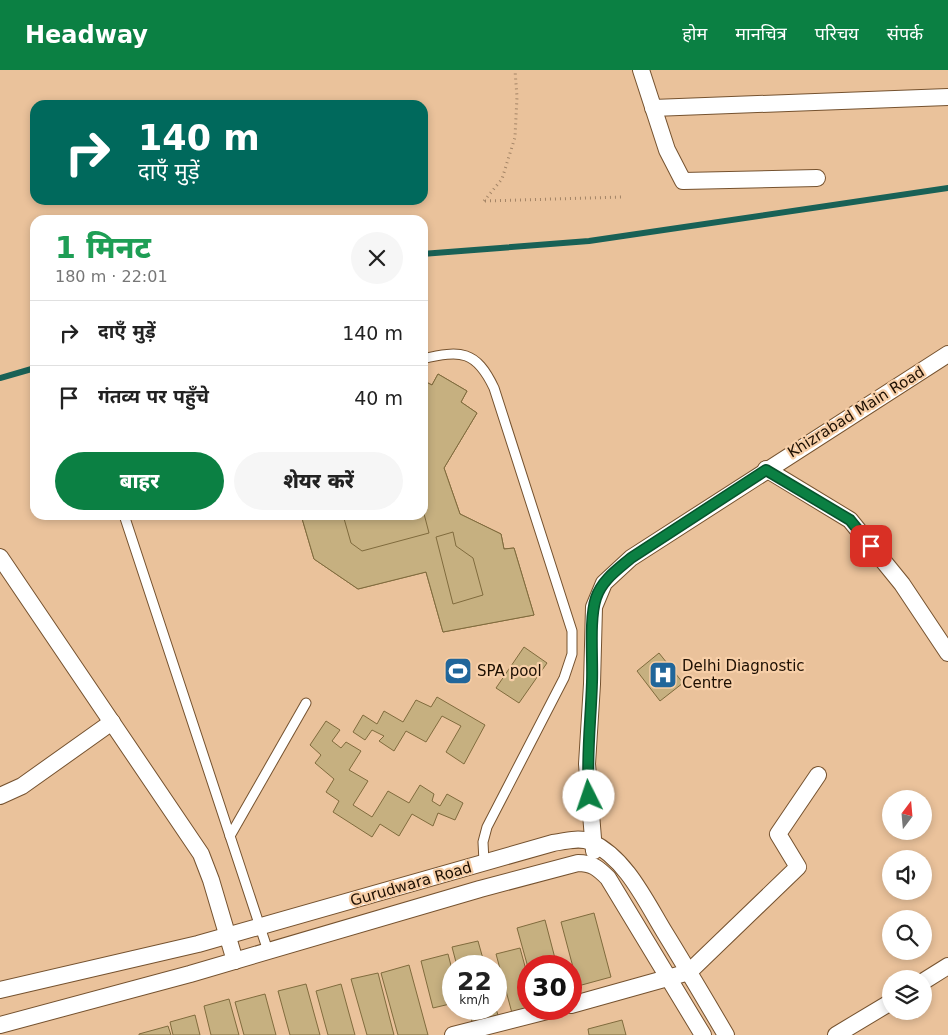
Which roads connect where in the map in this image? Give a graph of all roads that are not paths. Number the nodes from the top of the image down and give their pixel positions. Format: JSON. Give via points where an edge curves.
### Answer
{"nodes":[{"id":1,"x":641,"y":70,"type":"edge"},
{"id":2,"x":948,"y":97,"type":"edge"},
{"id":3,"x":653,"y":108,"type":"junction"},
{"id":4,"x":817,"y":178,"type":"dead end"},
{"id":5,"x":948,"y":354,"type":"edge"},
{"id":6,"x":428,"y":358,"type":"edge"},
{"id":7,"x":766,"y":470,"type":"junction"},
{"id":8,"x":126,"y":520,"type":"edge"},
{"id":9,"x":0,"y":558,"type":"edge"},
{"id":10,"x":948,"y":653,"type":"edge"},
{"id":11,"x":306,"y":703,"type":"dead end"},
{"id":12,"x":112,"y":722,"type":"junction"},
{"id":13,"x":818,"y":775,"type":"dead end"},
{"id":14,"x":0,"y":796,"type":"edge"},
{"id":15,"x":230,"y":836,"type":"junction"},
{"id":16,"x":594,"y":844,"type":"junction"},
{"id":17,"x":484,"y":862,"type":"junction"},
{"id":18,"x":592,"y":865,"type":"junction"},
{"id":19,"x":261,"y":927,"type":"junction"},
{"id":20,"x":227,"y":936,"type":"junction"},
{"id":21,"x":268,"y":951,"type":"junction"},
{"id":22,"x":235,"y":961,"type":"junction"},
{"id":23,"x":948,"y":966,"type":"edge"},
{"id":24,"x":689,"y":972,"type":"junction"},
{"id":25,"x":932,"y":976,"type":"edge"},
{"id":26,"x":669,"y":978,"type":"junction"},
{"id":27,"x":0,"y":990,"type":"edge"},
{"id":28,"x":582,"y":1002,"type":"edge"},
{"id":29,"x":882,"y":1007,"type":"edge"},
{"id":30,"x":517,"y":1019,"type":"edge"},
{"id":31,"x":0,"y":1025,"type":"edge"},
{"id":32,"x":453,"y":1035,"type":"edge"},
{"id":33,"x":703,"y":1035,"type":"edge"},
{"id":34,"x":726,"y":1035,"type":"edge"},
{"id":35,"x":836,"y":1035,"type":"edge"}],
"edges":[{"from":1,"to":3,"type":"street"},
{"from":2,"to":3,"type":"street"},
{"from":3,"to":4,"type":"street","via":[[683,181]]},
{"from":5,"to":7,"type":"street","name":"Khizrabad Main Road"},
{"from":6,"to":17,"type":"lane","via":[[448,353],[463,354],[477,361],[487,374],[572,631],[572,654],[564,678],[486,827]]},
{"from":7,"to":10,"type":"street","via":[[850,520],[902,584]]},
{"from":7,"to":16,"type":"street","name":"Khizrabad Main Road","via":[[631,558],[604,583],[597,597],[587,764]]},
{"from":8,"to":15,"type":"lane"},
{"from":9,"to":12,"type":"street"},
{"from":11,"to":15,"type":"lane"},
{"from":12,"to":14,"type":"street","via":[[22,786]]},
{"from":12,"to":20,"type":"street","via":[[201,854],[212,880]]},
{"from":13,"to":24,"type":"street","via":[[778,834],[798,866]]},
{"from":15,"to":19,"type":"lane"},
{"from":16,"to":17,"type":"street","name":"Gurudwara Road","via":[[573,839]]},
{"from":16,"to":18,"type":"street","name":"Khizrabad Main Road"},
{"from":16,"to":24,"type":"street","name":"Gurudwara Road","via":[[616,861],[636,885]]},
{"from":17,"to":19,"type":"street","name":"Gurudwara Road"},
{"from":18,"to":21,"type":"street","via":[[569,865]]},
{"from":18,"to":26,"type":"street","via":[[608,878]]},
{"from":19,"to":20,"type":"street","name":"Gurudwara Road"},
{"from":19,"to":21,"type":"lane"},
{"from":20,"to":22,"type":"street"},
{"from":20,"to":27,"type":"street","name":"Gurudwara Road"},
{"from":21,"to":22,"type":"street"},
{"from":22,"to":31,"type":"street"},
{"from":23,"to":25,"type":"street"},
{"from":24,"to":26,"type":"street"},
{"from":24,"to":34,"type":"street","name":"Gurudwara Road"},
{"from":26,"to":28,"type":"street"},
{"from":26,"to":33,"type":"street"},
{"from":29,"to":35,"type":"street"},
{"from":30,"to":32,"type":"street"}]}
